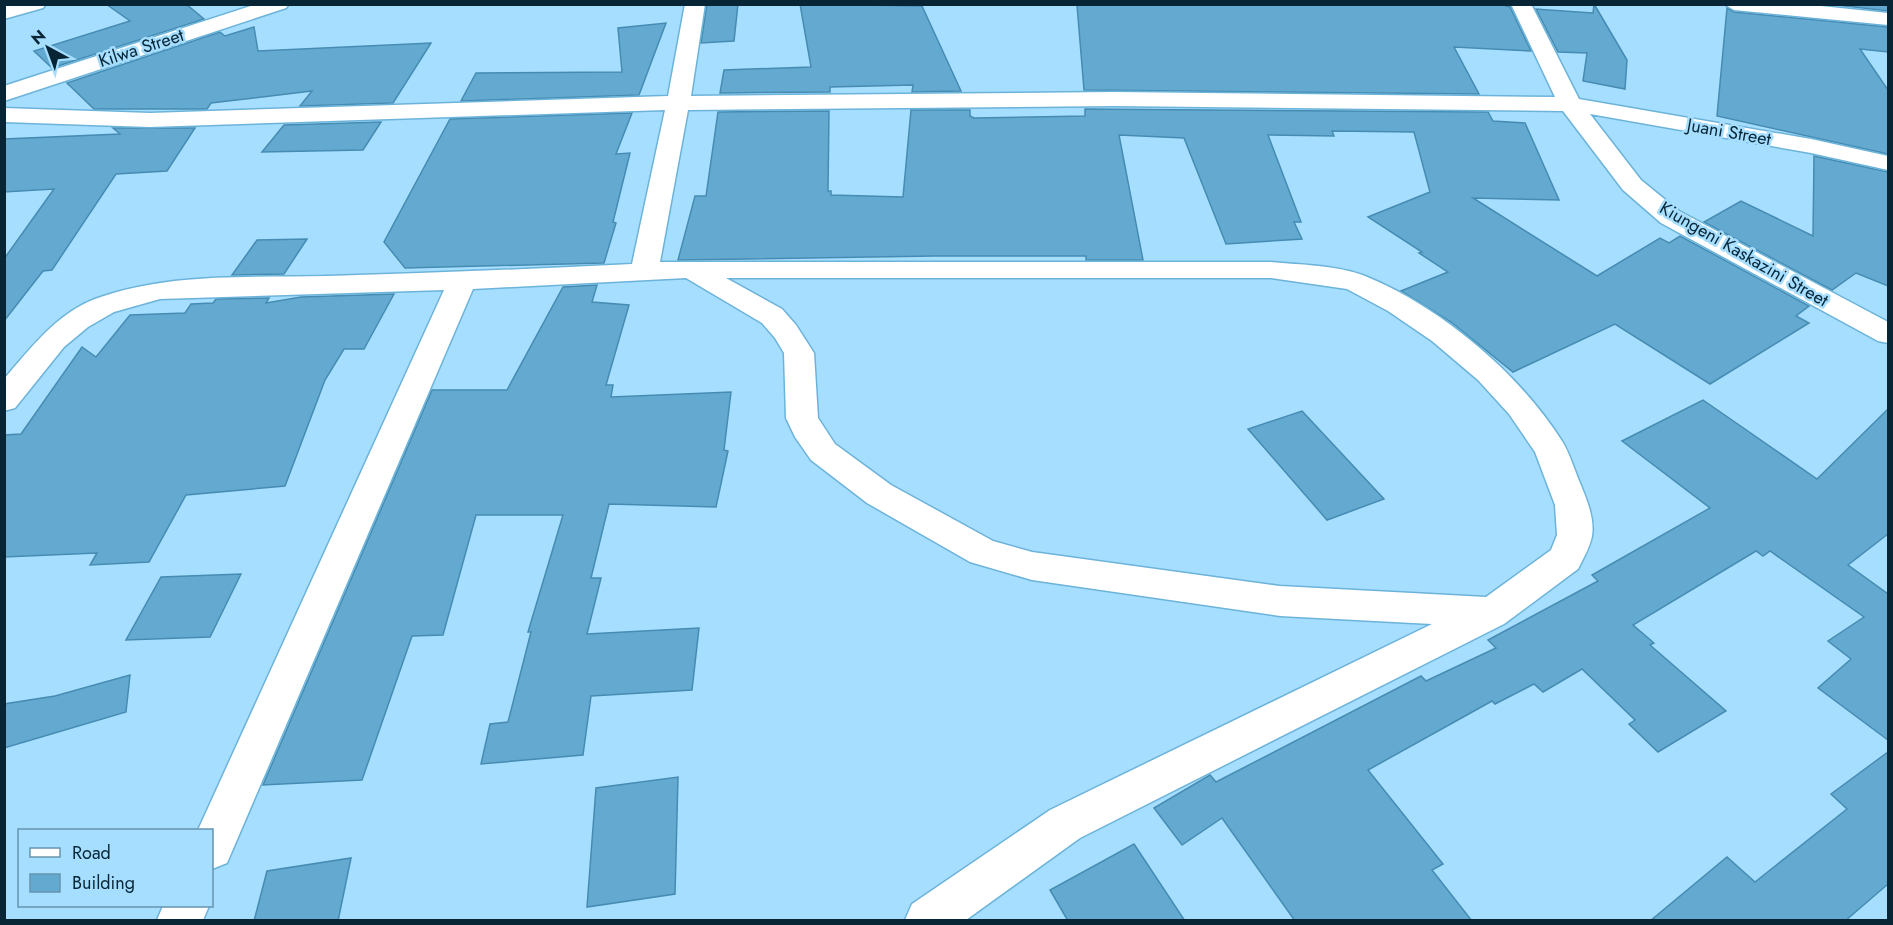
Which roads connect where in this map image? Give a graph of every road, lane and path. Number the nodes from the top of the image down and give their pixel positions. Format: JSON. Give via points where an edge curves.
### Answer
{"nodes":[{"id":1,"x":36,"y":4,"type":"edge"},
{"id":2,"x":279,"y":4,"type":"edge"},
{"id":3,"x":694,"y":4,"type":"edge"},
{"id":4,"x":1521,"y":4,"type":"edge"},
{"id":5,"x":1734,"y":4,"type":"edge"},
{"id":6,"x":4,"y":13,"type":"edge"},
{"id":7,"x":1888,"y":19,"type":"edge"},
{"id":8,"x":4,"y":94,"type":"edge"},
{"id":9,"x":679,"y":103,"type":"junction"},
{"id":10,"x":1570,"y":104,"type":"junction"},
{"id":11,"x":4,"y":115,"type":"edge"},
{"id":12,"x":1888,"y":163,"type":"edge"},
{"id":13,"x":691,"y":269,"type":"junction"},
{"id":14,"x":644,"y":271,"type":"junction"},
{"id":15,"x":462,"y":281,"type":"junction"},
{"id":16,"x":1888,"y":334,"type":"edge"},
{"id":17,"x":4,"y":400,"type":"edge"},
{"id":18,"x":1491,"y":613,"type":"junction"},
{"id":19,"x":213,"y":847,"type":"edge"},
{"id":20,"x":186,"y":907,"type":"edge"},
{"id":21,"x":180,"y":921,"type":"edge"},
{"id":22,"x":928,"y":921,"type":"edge"}],
"edges":[{"from":1,"to":6,"type":"street"},
{"from":2,"to":8,"type":"street","name":"Kilwa Street"},
{"from":3,"to":9,"type":"street"},
{"from":4,"to":10,"type":"street","name":"Kiungeni Kaskazini Street"},
{"from":5,"to":7,"type":"street"},
{"from":9,"to":10,"type":"street","name":"Juani Street","via":[[1114,99]]},
{"from":9,"to":11,"type":"street","name":"Juani Street","via":[[150,120]]},
{"from":9,"to":14,"type":"street"},
{"from":10,"to":12,"type":"street","name":"Juani Street"},
{"from":10,"to":16,"type":"street","name":"Kiungeni Kaskazini Street","via":[[1632,185],[1670,217]]},
{"from":13,"to":14,"type":"street"},
{"from":13,"to":18,"type":"street","via":[[772,316],[786,332],[799,353],[802,418],[823,452],[879,494],[983,552],[1032,566],[1280,601]]},
{"from":13,"to":18,"type":"street","via":[[1271,270],[1355,282],[1398,304],[1489,373],[1520,406],[1550,449],[1572,505],[1575,535],[1565,559]]},
{"from":14,"to":15,"type":"street"},
{"from":15,"to":17,"type":"street","via":[[158,290],[129,297],[78,320],[54,340]]},
{"from":15,"to":19,"type":"street"},
{"from":18,"to":22,"type":"street","via":[[1092,809]]},
{"from":20,"to":21,"type":"street"}]}
